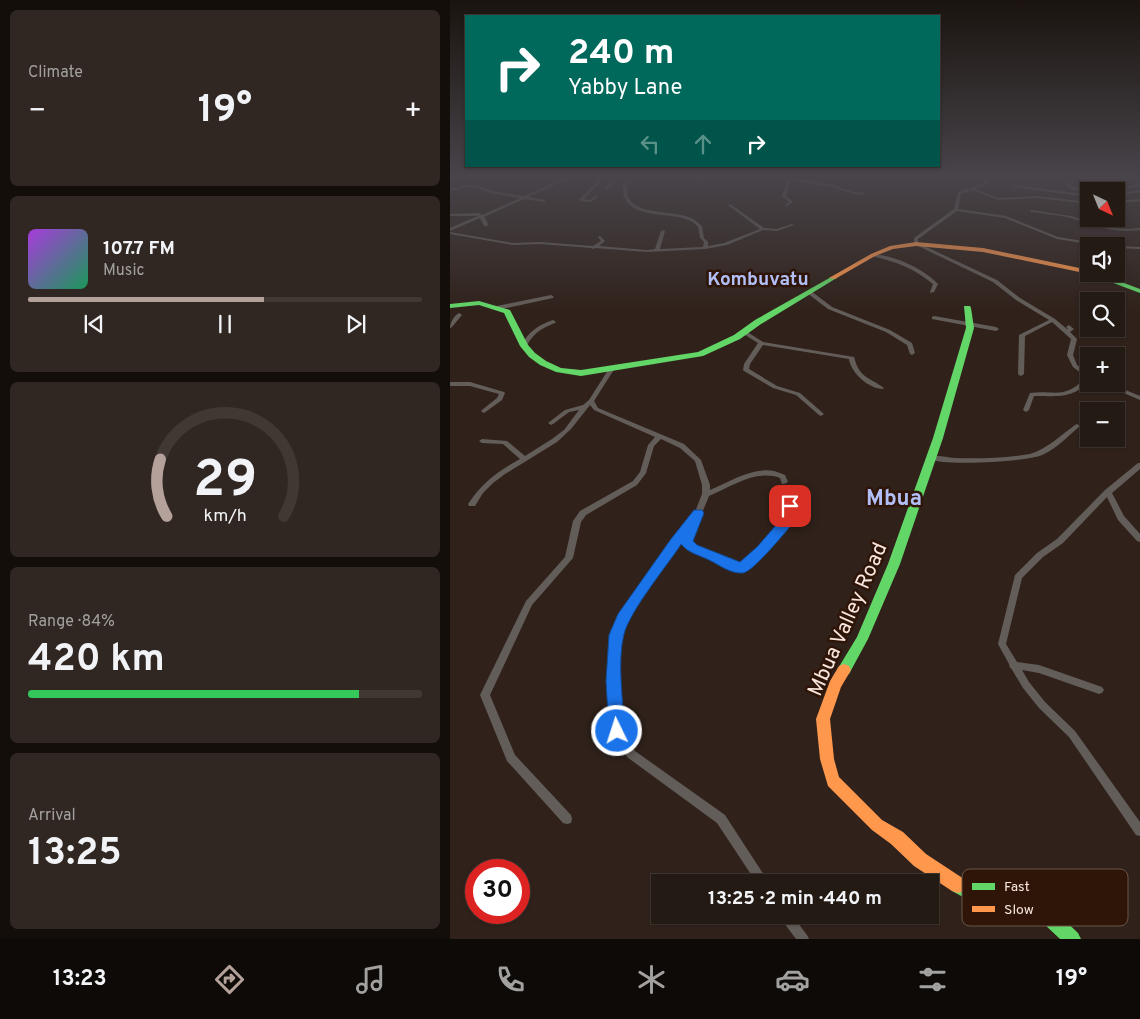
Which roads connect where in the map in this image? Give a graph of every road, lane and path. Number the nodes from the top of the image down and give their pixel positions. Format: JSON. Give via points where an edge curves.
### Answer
{"nodes":[{"id":1,"x":470,"y":222,"type":"edge"},
{"id":2,"x":485,"y":222,"type":"edge"},
{"id":3,"x":694,"y":222,"type":"edge"},
{"id":4,"x":753,"y":222,"type":"edge"},
{"id":5,"x":940,"y":222,"type":"edge"},
{"id":6,"x":1018,"y":222,"type":"edge"},
{"id":7,"x":1084,"y":222,"type":"edge"},
{"id":8,"x":486,"y":225,"type":"dead end"},
{"id":9,"x":792,"y":225,"type":"dead end"},
{"id":10,"x":763,"y":229,"type":"junction"},
{"id":11,"x":1140,"y":229,"type":"edge"},
{"id":12,"x":450,"y":231,"type":"edge"},
{"id":13,"x":663,"y":231,"type":"dead end"},
{"id":14,"x":600,"y":237,"type":"dead end"},
{"id":15,"x":1080,"y":242,"type":"edge"},
{"id":16,"x":916,"y":244,"type":"junction"},
{"id":17,"x":1125,"y":247,"type":"edge"},
{"id":18,"x":593,"y":248,"type":"junction"},
{"id":19,"x":705,"y":248,"type":"junction"},
{"id":20,"x":1140,"y":248,"type":"edge"},
{"id":21,"x":658,"y":251,"type":"junction"},
{"id":22,"x":874,"y":255,"type":"junction"},
{"id":23,"x":1080,"y":270,"type":"edge"},
{"id":24,"x":1116,"y":282,"type":"edge"},
{"id":25,"x":1140,"y":291,"type":"edge"},
{"id":26,"x":809,"y":292,"type":"junction"},
{"id":27,"x":932,"y":292,"type":"dead end"},
{"id":28,"x":551,"y":297,"type":"dead end"},
{"id":29,"x":450,"y":306,"type":"edge"},
{"id":30,"x":497,"y":308,"type":"junction"},
{"id":31,"x":967,"y":308,"type":"dead end"},
{"id":32,"x":459,"y":315,"type":"dead end"},
{"id":33,"x":934,"y":318,"type":"dead end"},
{"id":34,"x":1053,"y":320,"type":"junction"},
{"id":35,"x":553,"y":322,"type":"dead end"},
{"id":36,"x":970,"y":325,"type":"junction"},
{"id":37,"x":450,"y":326,"type":"edge"},
{"id":38,"x":996,"y":329,"type":"dead end"},
{"id":39,"x":744,"y":332,"type":"junction"},
{"id":40,"x":761,"y":343,"type":"junction"},
{"id":41,"x":524,"y":346,"type":"junction"},
{"id":42,"x":912,"y":353,"type":"dead end"},
{"id":43,"x":612,"y":368,"type":"junction"},
{"id":44,"x":1080,"y":370,"type":"edge"},
{"id":45,"x":1021,"y":374,"type":"dead end"},
{"id":46,"x":450,"y":384,"type":"edge"},
{"id":47,"x":881,"y":388,"type":"dead end"},
{"id":48,"x":1080,"y":388,"type":"edge"},
{"id":49,"x":1125,"y":392,"type":"edge"},
{"id":50,"x":1140,"y":398,"type":"edge"},
{"id":51,"x":591,"y":401,"type":"junction"},
{"id":52,"x":583,"y":407,"type":"junction"},
{"id":53,"x":1026,"y":410,"type":"dead end"},
{"id":54,"x":484,"y":411,"type":"dead end"},
{"id":55,"x":821,"y":414,"type":"dead end"},
{"id":56,"x":551,"y":423,"type":"dead end"},
{"id":57,"x":1077,"y":426,"type":"dead end"},
{"id":58,"x":660,"y":436,"type":"junction"},
{"id":59,"x":482,"y":440,"type":"dead end"},
{"id":60,"x":930,"y":458,"type":"junction"},
{"id":61,"x":524,"y":460,"type":"junction"},
{"id":62,"x":1140,"y":465,"type":"edge"},
{"id":63,"x":784,"y":482,"type":"dead end"},
{"id":64,"x":1108,"y":492,"type":"junction"},
{"id":65,"x":706,"y":494,"type":"junction"},
{"id":66,"x":786,"y":494,"type":"dead end"},
{"id":67,"x":472,"y":504,"type":"dead end"},
{"id":68,"x":698,"y":513,"type":"junction"},
{"id":69,"x":1140,"y":539,"type":"edge"},
{"id":70,"x":1013,"y":665,"type":"junction"},
{"id":71,"x":1099,"y":690,"type":"dead end"},
{"id":72,"x":566,"y":818,"type":"dead end"},
{"id":73,"x":1140,"y":831,"type":"edge"},
{"id":74,"x":757,"y":874,"type":"edge"},
{"id":75,"x":962,"y":887,"type":"edge"},
{"id":76,"x":792,"y":924,"type":"edge"},
{"id":77,"x":1058,"y":926,"type":"edge"},
{"id":78,"x":803,"y":939,"type":"edge"},
{"id":79,"x":1072,"y":939,"type":"edge"}],
"edges":[{"from":1,"to":12,"type":"street"},
{"from":2,"to":8,"type":"street"},
{"from":3,"to":19,"type":"street","via":[[700,226]]},
{"from":4,"to":10,"type":"street"},
{"from":5,"to":16,"type":"street","via":[[916,240]]},
{"from":6,"to":15,"type":"street","via":[[1057,238]]},
{"from":7,"to":11,"type":"street","via":[[1112,230]]},
{"from":9,"to":10,"type":"street","via":[[777,230]]},
{"from":10,"to":19,"type":"street"},
{"from":12,"to":18,"type":"street","via":[[513,244]]},
{"from":13,"to":21,"type":"street"},
{"from":14,"to":18,"type":"street","via":[[603,241]]},
{"from":16,"to":22,"type":"street"},
{"from":16,"to":23,"type":"street","via":[[983,250]]},
{"from":16,"to":34,"type":"street","via":[[995,282]]},
{"from":17,"to":20,"type":"street"},
{"from":18,"to":21,"type":"street"},
{"from":19,"to":21,"type":"street"},
{"from":22,"to":26,"type":"street"},
{"from":22,"to":27,"type":"street","via":[[916,269],[936,284]]},
{"from":24,"to":25,"type":"street"},
{"from":26,"to":39,"type":"street"},
{"from":26,"to":42,"type":"street","via":[[830,308],[888,331],[910,344]]},
{"from":28,"to":30,"type":"street"},
{"from":29,"to":30,"type":"street","via":[[479,303]]},
{"from":30,"to":41,"type":"street","via":[[507,312]]},
{"from":31,"to":36,"type":"street","name":"Mbua Valley Road"},
{"from":32,"to":37,"type":"street"},
{"from":33,"to":36,"type":"street"},
{"from":34,"to":44,"type":"street","via":[[1068,329],[1074,339],[1070,355]]},
{"from":34,"to":45,"type":"street","via":[[1022,335]]},
{"from":35,"to":41,"type":"street","via":[[536,329]]},
{"from":36,"to":38,"type":"street"},
{"from":36,"to":60,"type":"street","name":"Mbua Valley Road"},
{"from":39,"to":40,"type":"street"},
{"from":39,"to":43,"type":"street","via":[[700,354]]},
{"from":40,"to":47,"type":"street","via":[[852,358],[856,371]]},
{"from":40,"to":55,"type":"street","via":[[746,370],[775,387],[798,394]]},
{"from":41,"to":43,"type":"street","via":[[543,363],[559,370],[581,373]]},
{"from":43,"to":51,"type":"street"},
{"from":46,"to":54,"type":"street","via":[[470,384],[502,393],[500,399]]},
{"from":48,"to":53,"type":"street","via":[[1071,394],[1032,394]]},
{"from":49,"to":50,"type":"street"},
{"from":51,"to":52,"type":"street"},
{"from":51,"to":58,"type":"street","via":[[596,409]]},
{"from":52,"to":56,"type":"street","via":[[567,411]]},
{"from":52,"to":61,"type":"street","via":[[566,431]]},
{"from":57,"to":60,"type":"street","via":[[1051,447],[1028,458],[952,461]]},
{"from":58,"to":65,"type":"street","via":[[682,446],[698,460]]},
{"from":58,"to":72,"type":"street","via":[[651,445],[643,473],[635,483],[583,513],[577,521],[569,558],[529,603],[485,695],[511,758]]},
{"from":59,"to":61,"type":"street","via":[[505,442]]},
{"from":60,"to":75,"type":"street","name":"Mbua Valley Road","via":[[894,564],[823,719],[833,781],[877,826],[920,860]]},
{"from":61,"to":67,"type":"street","via":[[496,478]]},
{"from":62,"to":64,"type":"street"},
{"from":63,"to":65,"type":"street","via":[[783,477],[776,473],[766,473]]},
{"from":64,"to":69,"type":"street","via":[[1121,518]]},
{"from":64,"to":70,"type":"street","via":[[1018,577],[1002,644]]},
{"from":65,"to":68,"type":"street"},
{"from":66,"to":68,"type":"street","via":[[790,518],[742,568],[692,548],[687,542]]},
{"from":68,"to":74,"type":"street","via":[[650,576],[616,635],[617,731],[631,754],[722,819]]},
{"from":70,"to":71,"type":"street","via":[[1039,669]]},
{"from":70,"to":73,"type":"street","via":[[1042,705],[1072,734]]},
{"from":76,"to":78,"type":"street"},
{"from":77,"to":79,"type":"street","name":"Mbua Valley Road"}]}
